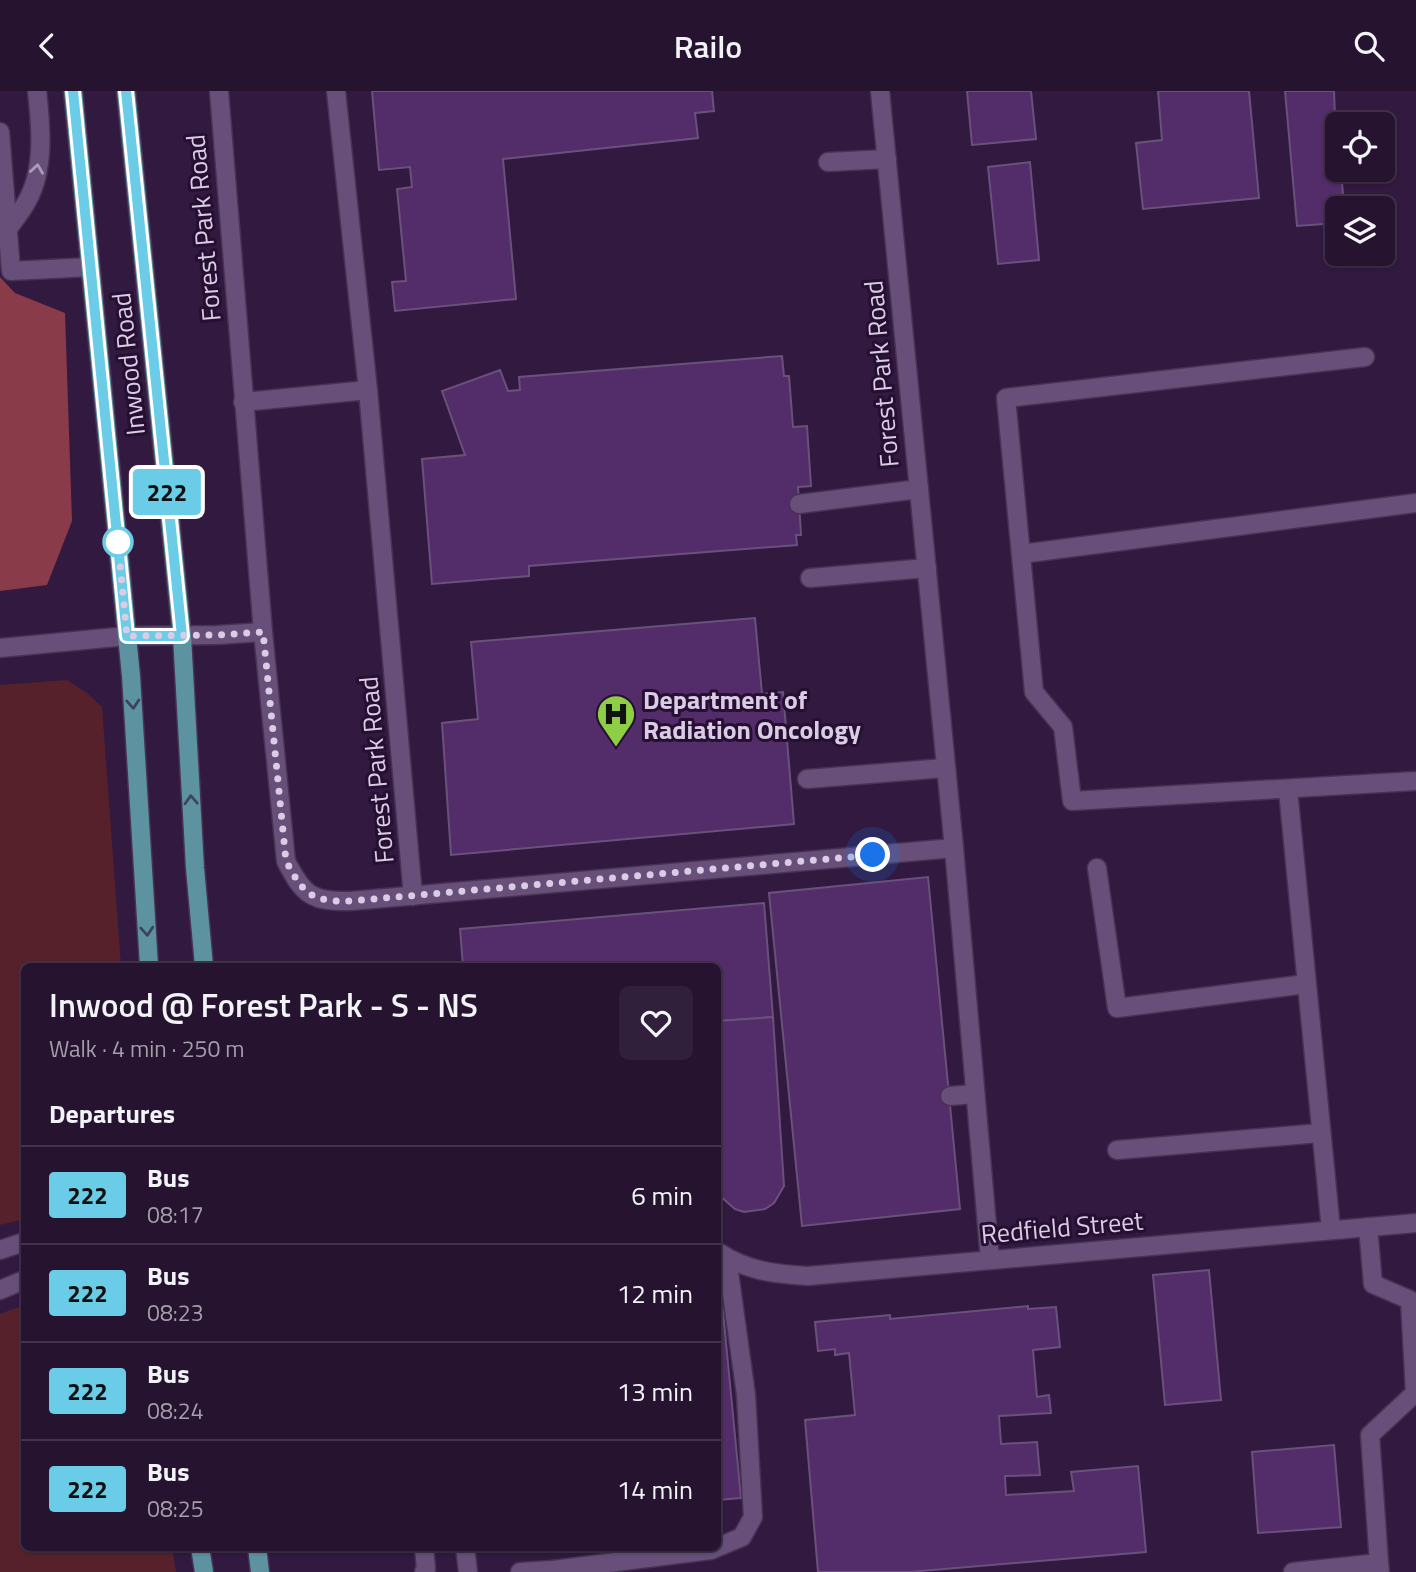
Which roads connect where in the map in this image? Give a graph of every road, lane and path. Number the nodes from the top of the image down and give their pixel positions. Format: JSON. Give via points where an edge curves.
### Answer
{"nodes":[{"id":1,"x":37,"y":91,"type":"edge"},
{"id":2,"x":73,"y":91,"type":"edge"},
{"id":3,"x":126,"y":91,"type":"edge"},
{"id":4,"x":219,"y":91,"type":"edge"},
{"id":5,"x":336,"y":91,"type":"edge"},
{"id":6,"x":880,"y":91,"type":"edge"},
{"id":7,"x":0,"y":132,"type":"edge"},
{"id":8,"x":887,"y":159,"type":"junction"},
{"id":9,"x":828,"y":162,"type":"dead end"},
{"id":10,"x":8,"y":229,"type":"junction"},
{"id":11,"x":90,"y":267,"type":"junction"},
{"id":12,"x":6,"y":272,"type":"edge"},
{"id":13,"x":1365,"y":357,"type":"dead end"},
{"id":14,"x":368,"y":390,"type":"junction"},
{"id":15,"x":243,"y":402,"type":"junction"},
{"id":16,"x":919,"y":489,"type":"junction"},
{"id":17,"x":1416,"y":503,"type":"edge"},
{"id":18,"x":799,"y":504,"type":"dead end"},
{"id":19,"x":1021,"y":554,"type":"junction"},
{"id":20,"x":927,"y":568,"type":"junction"},
{"id":21,"x":810,"y":578,"type":"dead end"},
{"id":22,"x":263,"y":632,"type":"junction"},
{"id":23,"x":127,"y":636,"type":"junction"},
{"id":24,"x":182,"y":636,"type":"junction"},
{"id":25,"x":0,"y":648,"type":"edge"},
{"id":26,"x":945,"y":768,"type":"junction"},
{"id":27,"x":807,"y":779,"type":"dead end"},
{"id":28,"x":1416,"y":781,"type":"edge"},
{"id":29,"x":1287,"y":790,"type":"junction"},
{"id":30,"x":954,"y":848,"type":"junction"},
{"id":31,"x":1097,"y":868,"type":"dead end"},
{"id":32,"x":413,"y":895,"type":"junction"},
{"id":33,"x":149,"y":963,"type":"edge"},
{"id":34,"x":204,"y":963,"type":"edge"},
{"id":35,"x":1306,"y":984,"type":"junction"},
{"id":36,"x":975,"y":1094,"type":"junction"},
{"id":37,"x":950,"y":1096,"type":"dead end"},
{"id":38,"x":1320,"y":1133,"type":"junction"},
{"id":39,"x":1117,"y":1150,"type":"dead end"},
{"id":40,"x":1416,"y":1223,"type":"edge"},
{"id":41,"x":1368,"y":1227,"type":"junction"},
{"id":42,"x":1331,"y":1230,"type":"junction"},
{"id":43,"x":21,"y":1243,"type":"edge"},
{"id":44,"x":0,"y":1250,"type":"edge"},
{"id":45,"x":722,"y":1255,"type":"edge"},
{"id":46,"x":989,"y":1259,"type":"junction"},
{"id":47,"x":21,"y":1281,"type":"edge"},
{"id":48,"x":0,"y":1290,"type":"edge"},
{"id":49,"x":721,"y":1546,"type":"edge"},
{"id":50,"x":201,"y":1551,"type":"edge"},
{"id":51,"x":257,"y":1551,"type":"edge"},
{"id":52,"x":424,"y":1551,"type":"edge"},
{"id":53,"x":465,"y":1551,"type":"edge"},
{"id":54,"x":703,"y":1551,"type":"edge"},
{"id":55,"x":1380,"y":1568,"type":"edge"},
{"id":56,"x":553,"y":1571,"type":"edge"},
{"id":57,"x":204,"y":1572,"type":"edge"},
{"id":58,"x":260,"y":1572,"type":"edge"},
{"id":59,"x":424,"y":1572,"type":"edge"},
{"id":60,"x":468,"y":1572,"type":"edge"},
{"id":61,"x":520,"y":1572,"type":"edge"},
{"id":62,"x":1293,"y":1572,"type":"edge"}],
"edges":[{"from":10,"to":1,"type":"street","one_way":true,"via":[[28,200],[38,174]]},
{"from":2,"to":11,"type":"main road","name":"Inwood Road"},
{"from":3,"to":24,"type":"main road","name":"Inwood Road"},
{"from":4,"to":15,"type":"street","name":"Forest Park Road"},
{"from":5,"to":14,"type":"street","name":"Forest Park Road"},
{"from":6,"to":8,"type":"street","name":"Forest Park Road"},
{"from":7,"to":10,"type":"street"},
{"from":8,"to":9,"type":"street"},
{"from":8,"to":16,"type":"street","name":"Forest Park Road"},
{"from":10,"to":12,"type":"street"},
{"from":11,"to":12,"type":"street"},
{"from":11,"to":23,"type":"main road","name":"Inwood Road"},
{"from":13,"to":19,"type":"street","via":[[1006,398]]},
{"from":14,"to":15,"type":"street"},
{"from":14,"to":32,"type":"street","name":"Forest Park Road"},
{"from":15,"to":22,"type":"street","name":"Forest Park Road"},
{"from":16,"to":18,"type":"street"},
{"from":16,"to":20,"type":"street","name":"Forest Park Road"},
{"from":17,"to":19,"type":"street"},
{"from":19,"to":29,"type":"street","via":[[1034,692],[1063,727],[1072,801]]},
{"from":20,"to":21,"type":"street"},
{"from":20,"to":26,"type":"street","name":"Forest Park Road"},
{"from":22,"to":24,"type":"street"},
{"from":22,"to":32,"type":"street","name":"Forest Park Road","via":[[286,861],[297,883],[327,902]]},
{"from":23,"to":24,"type":"street"},
{"from":23,"to":25,"type":"street"},
{"from":23,"to":33,"type":"main road","name":"Inwood Road","one_way":true},
{"from":34,"to":24,"type":"main road","name":"Inwood Road","one_way":true},
{"from":26,"to":27,"type":"street"},
{"from":26,"to":30,"type":"street","name":"Forest Park Road"},
{"from":28,"to":29,"type":"street"},
{"from":29,"to":35,"type":"street"},
{"from":30,"to":32,"type":"street"},
{"from":30,"to":36,"type":"street","name":"Forest Park Road"},
{"from":31,"to":35,"type":"street","via":[[1117,1008]]},
{"from":35,"to":38,"type":"street"},
{"from":36,"to":37,"type":"street"},
{"from":36,"to":46,"type":"street","name":"Forest Park Road"},
{"from":38,"to":39,"type":"street"},
{"from":38,"to":42,"type":"street"},
{"from":40,"to":41,"type":"street","name":"Redfield Street"},
{"from":41,"to":42,"type":"street","name":"Redfield Street"},
{"from":41,"to":55,"type":"street","via":[[1373,1284],[1410,1300],[1415,1393],[1370,1435]]},
{"from":42,"to":46,"type":"street","name":"Redfield Street"},
{"from":43,"to":44,"type":"street"},
{"from":45,"to":46,"type":"street","name":"Redfield Street","via":[[764,1273],[808,1276]]},
{"from":45,"to":49,"type":"street","via":[[746,1395],[753,1517],[742,1537]]},
{"from":47,"to":48,"type":"street"},
{"from":50,"to":57,"type":"main road"},
{"from":51,"to":58,"type":"main road"},
{"from":52,"to":59,"type":"street"},
{"from":53,"to":60,"type":"street"},
{"from":54,"to":56,"type":"street"},
{"from":55,"to":62,"type":"street"},
{"from":56,"to":61,"type":"street"}]}
